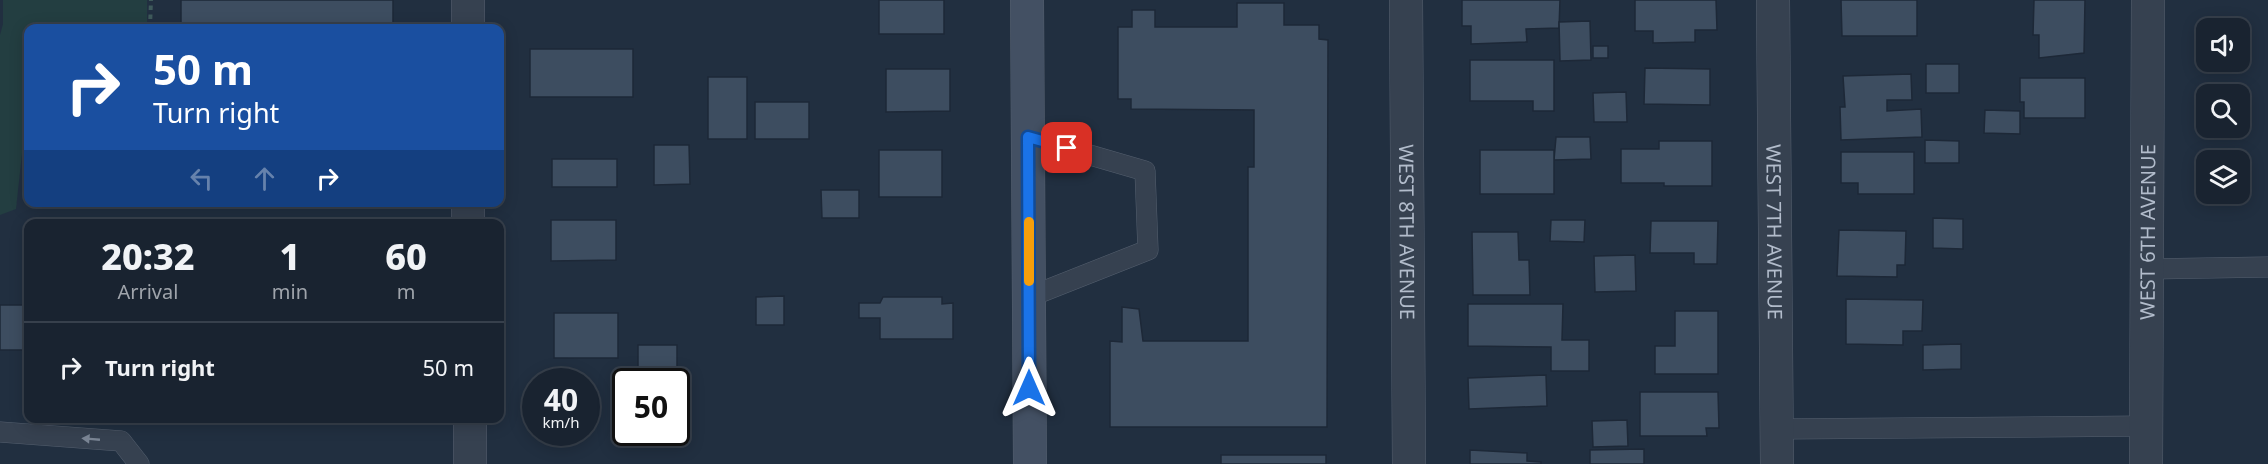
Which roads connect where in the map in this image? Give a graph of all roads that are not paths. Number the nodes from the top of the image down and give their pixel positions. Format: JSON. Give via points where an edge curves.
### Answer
{"nodes":[{"id":1,"x":468,"y":0,"type":"edge"},
{"id":2,"x":1027,"y":0,"type":"edge"},
{"id":3,"x":1406,"y":0,"type":"edge"},
{"id":4,"x":1773,"y":0,"type":"edge"},
{"id":5,"x":2148,"y":0,"type":"edge"},
{"id":6,"x":468,"y":24,"type":"edge"},
{"id":7,"x":1028,"y":137,"type":"junction"},
{"id":8,"x":2268,"y":267,"type":"edge"},
{"id":9,"x":2147,"y":269,"type":"junction"},
{"id":10,"x":1029,"y":297,"type":"junction"},
{"id":11,"x":470,"y":423,"type":"edge"},
{"id":12,"x":2147,"y":426,"type":"junction"},
{"id":13,"x":1777,"y":429,"type":"junction"},
{"id":14,"x":0,"y":432,"type":"edge"},
{"id":15,"x":139,"y":464,"type":"edge"},
{"id":16,"x":470,"y":464,"type":"edge"},
{"id":17,"x":1030,"y":464,"type":"edge"},
{"id":18,"x":1409,"y":464,"type":"edge"},
{"id":19,"x":1778,"y":464,"type":"edge"},
{"id":20,"x":2146,"y":464,"type":"edge"}],
"edges":[{"from":1,"to":6,"type":"street"},
{"from":2,"to":7,"type":"main road"},
{"from":3,"to":18,"type":"street","name":"WEST 8TH AVENUE"},
{"from":4,"to":13,"type":"street","name":"WEST 7TH AVENUE"},
{"from":5,"to":9,"type":"street","name":"WEST 6TH AVENUE"},
{"from":7,"to":10,"type":"main road"},
{"from":7,"to":10,"type":"lane","via":[[1145,171],[1148,250]]},
{"from":8,"to":9,"type":"lane"},
{"from":9,"to":12,"type":"street","name":"WEST 6TH AVENUE"},
{"from":10,"to":17,"type":"main road"},
{"from":11,"to":16,"type":"street"},
{"from":12,"to":13,"type":"lane"},
{"from":12,"to":20,"type":"street","name":"WEST 6TH AVENUE"},
{"from":13,"to":19,"type":"street","name":"WEST 7TH AVENUE"},
{"from":15,"to":14,"type":"lane","one_way":true,"via":[[121,441]]}]}
